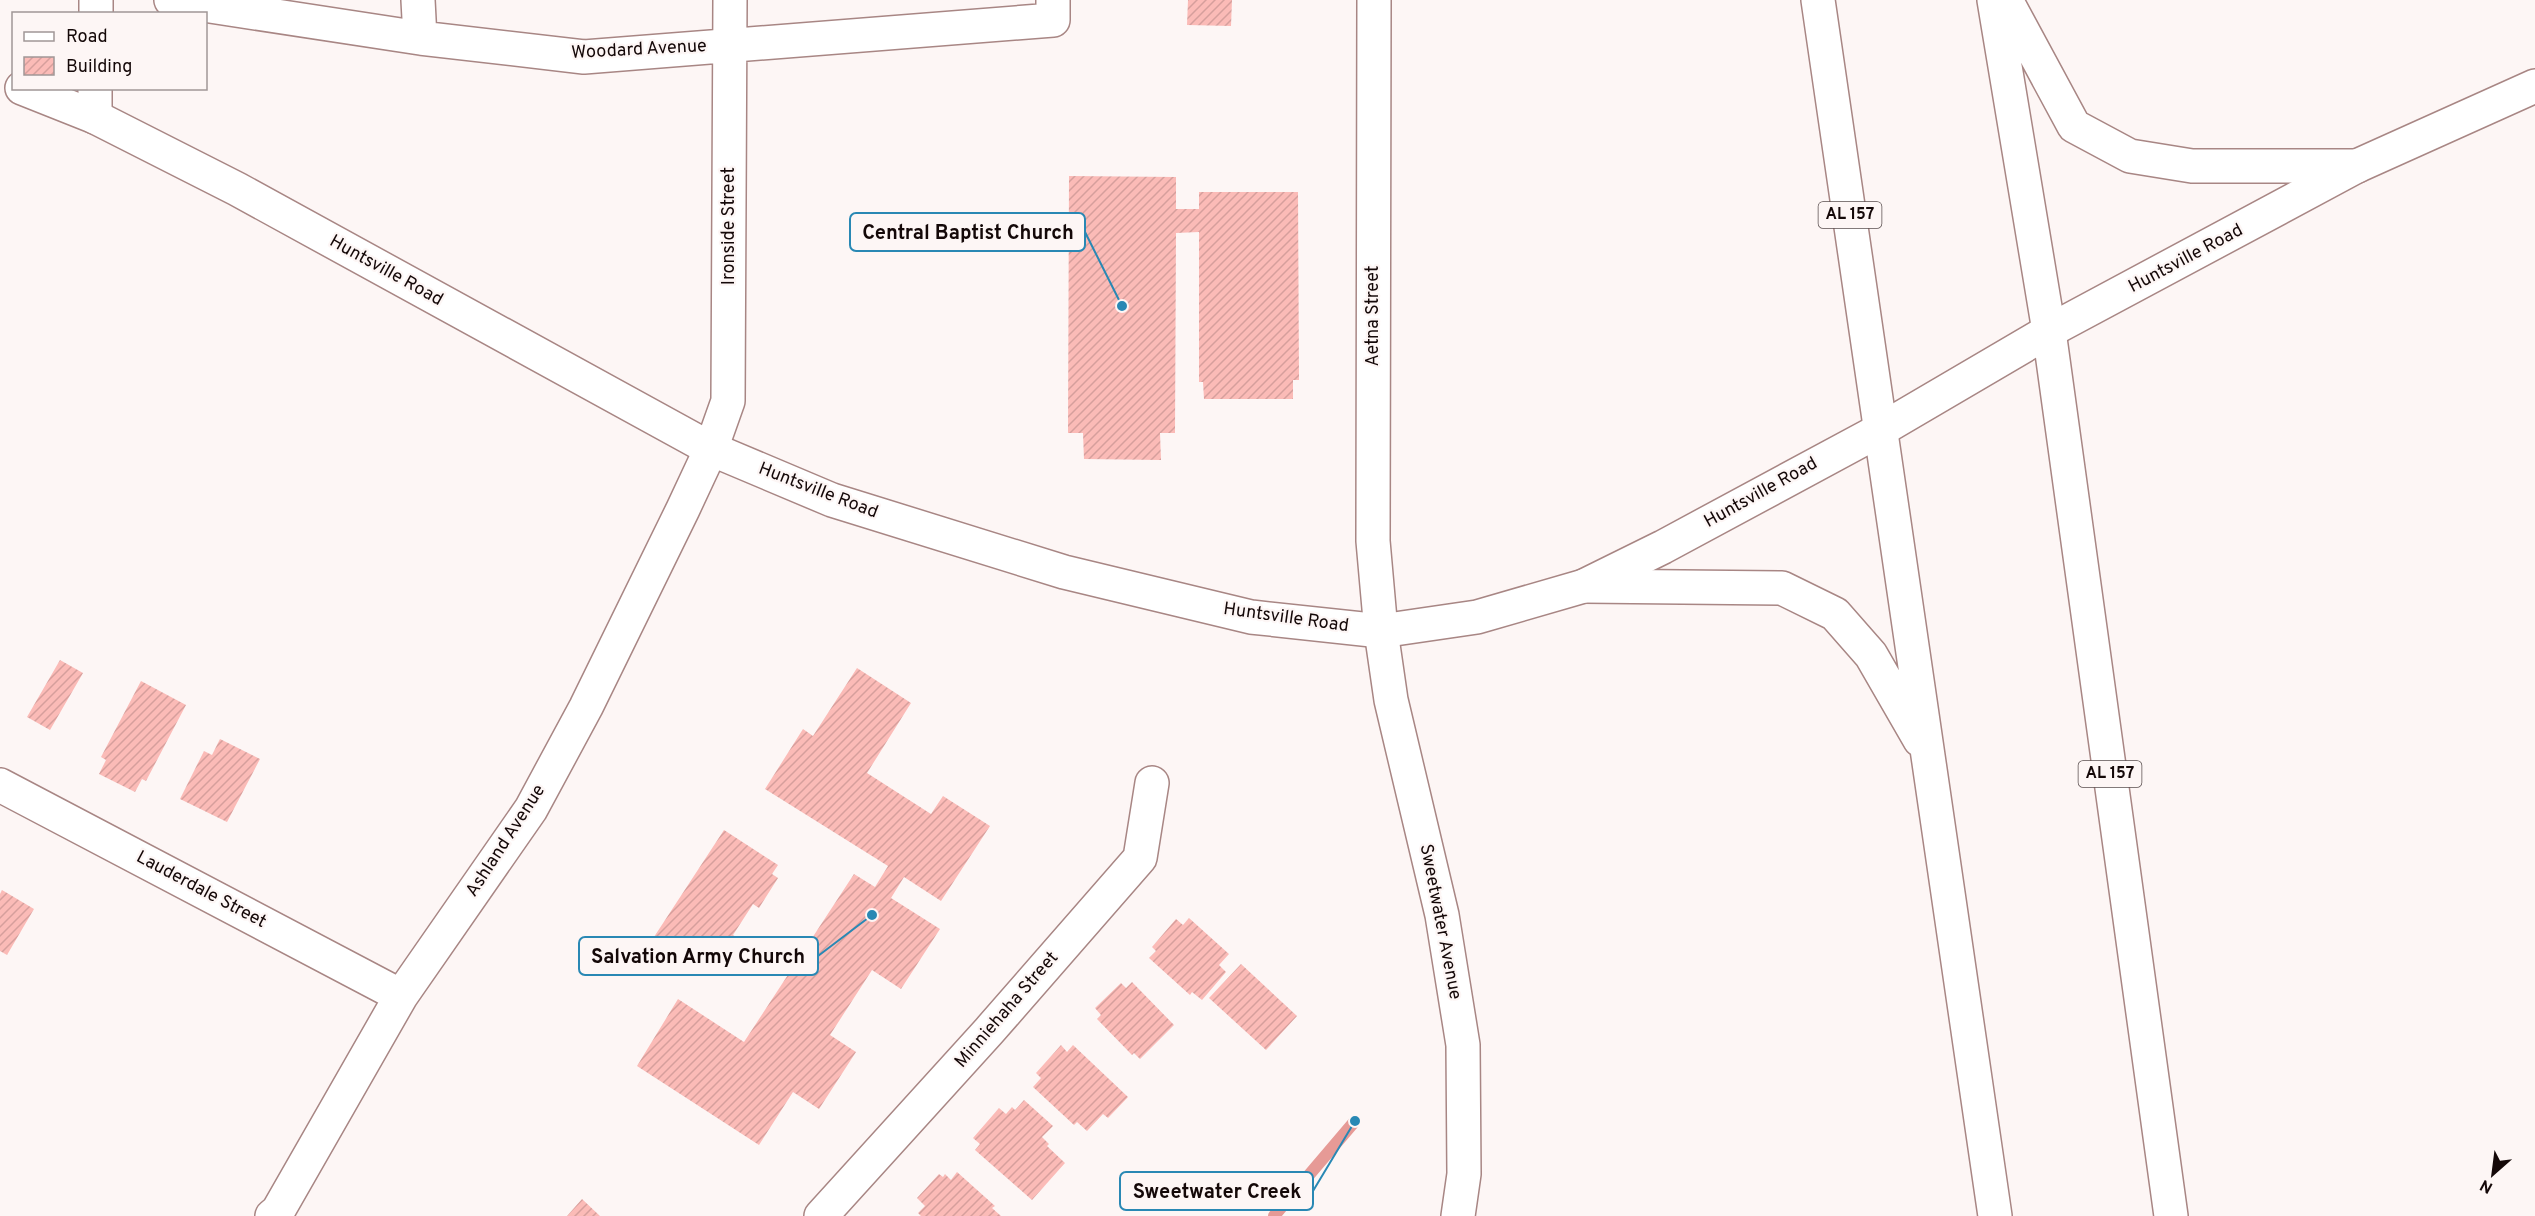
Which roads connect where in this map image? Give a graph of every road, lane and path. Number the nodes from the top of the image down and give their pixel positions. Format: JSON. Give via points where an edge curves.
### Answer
{"nodes":[{"id":1,"x":171,"y":0,"type":"edge"},
{"id":2,"x":418,"y":0,"type":"edge"},
{"id":3,"x":730,"y":0,"type":"edge"},
{"id":4,"x":1053,"y":0,"type":"edge"},
{"id":5,"x":1374,"y":0,"type":"edge"},
{"id":6,"x":1818,"y":0,"type":"edge"},
{"id":7,"x":1994,"y":0,"type":"edge"},
{"id":8,"x":2006,"y":0,"type":"edge"},
{"id":9,"x":420,"y":38,"type":"junction"},
{"id":10,"x":730,"y":44,"type":"junction"},
{"id":11,"x":2535,"y":86,"type":"edge"},
{"id":12,"x":32,"y":90,"type":"edge"},
{"id":13,"x":95,"y":103,"type":"edge"},
{"id":14,"x":2357,"y":166,"type":"junction"},
{"id":15,"x":2049,"y":331,"type":"junction"},
{"id":16,"x":1882,"y":429,"type":"junction"},
{"id":17,"x":711,"y":449,"type":"junction"},
{"id":18,"x":1584,"y":586,"type":"junction"},
{"id":19,"x":1381,"y":631,"type":"junction"},
{"id":20,"x":1929,"y":756,"type":"junction"},
{"id":21,"x":1152,"y":783,"type":"dead end"},
{"id":22,"x":0,"y":785,"type":"edge"},
{"id":23,"x":401,"y":996,"type":"junction"},
{"id":24,"x":279,"y":1214,"type":"edge"},
{"id":25,"x":821,"y":1216,"type":"edge"},
{"id":26,"x":1458,"y":1216,"type":"edge"},
{"id":27,"x":1995,"y":1216,"type":"edge"},
{"id":28,"x":2171,"y":1216,"type":"edge"}],
"edges":[{"from":1,"to":9,"type":"main road","name":"Woodard Avenue"},
{"from":2,"to":9,"type":"main road"},
{"from":3,"to":10,"type":"main road","name":"Ironside Street"},
{"from":4,"to":10,"type":"main road","name":"Woodard Avenue","via":[[1053,20]]},
{"from":5,"to":19,"type":"main road","name":"Aetna Street","via":[[1373,541]]},
{"from":6,"to":16,"type":"main road","number":"AL 157"},
{"from":7,"to":15,"type":"main road","number":"AL 157"},
{"from":8,"to":14,"type":"main road","via":[[2074,126],[2130,156],[2192,166]]},
{"from":9,"to":10,"type":"main road","name":"Woodard Avenue","via":[[584,57]]},
{"from":10,"to":17,"type":"main road","name":"Ironside Street","via":[[728,401]]},
{"from":11,"to":14,"type":"main road","name":"Huntsville Road"},
{"from":12,"to":13,"type":"main road","name":"Huntsville Road"},
{"from":13,"to":17,"type":"main road","name":"Huntsville Road","via":[[237,189]]},
{"from":14,"to":15,"type":"main road","name":"Huntsville Road"},
{"from":15,"to":16,"type":"main road","name":"Huntsville Road"},
{"from":15,"to":28,"type":"main road","number":"AL 157"},
{"from":16,"to":18,"type":"main road","name":"Huntsville Road"},
{"from":16,"to":20,"type":"main road","number":"AL 157"},
{"from":17,"to":19,"type":"main road","name":"Huntsville Road","via":[[831,500],[1064,572],[1251,617]]},
{"from":17,"to":23,"type":"main road","name":"Ashland Avenue","via":[[586,707],[531,809]]},
{"from":18,"to":19,"type":"main road","name":"Huntsville Road","via":[[1478,617]]},
{"from":18,"to":20,"type":"main road","via":[[1782,588],[1835,614],[1871,655]]},
{"from":19,"to":26,"type":"main road","name":"Sweetwater Avenue","via":[[1391,700],[1442,915],[1463,1045],[1464,1174]]},
{"from":20,"to":27,"type":"main road","number":"AL 157"},
{"from":21,"to":25,"type":"main road","name":"Minniehaha Street","via":[[1140,858]]},
{"from":22,"to":23,"type":"main road","name":"Lauderdale Street"},
{"from":23,"to":24,"type":"main road","name":"Ashland Avenue"}]}
